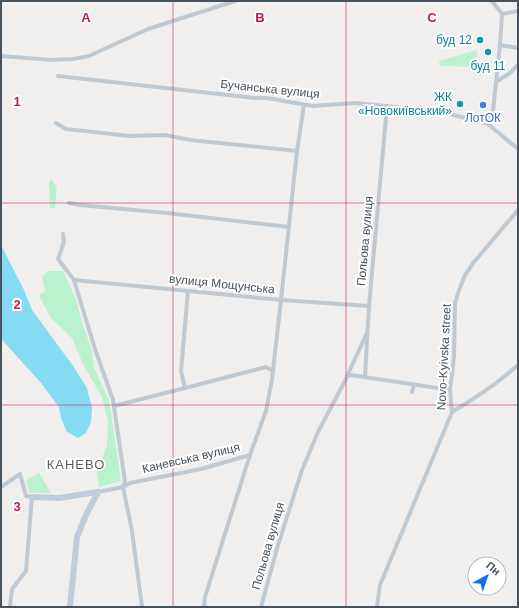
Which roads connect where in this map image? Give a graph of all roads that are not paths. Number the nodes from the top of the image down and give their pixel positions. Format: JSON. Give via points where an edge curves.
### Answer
{"nodes":[{"id":1,"x":235,"y":1,"type":"edge"},
{"id":2,"x":492,"y":1,"type":"edge"},
{"id":3,"x":518,"y":11,"type":"edge"},
{"id":4,"x":502,"y":14,"type":"junction"},
{"id":5,"x":500,"y":45,"type":"junction"},
{"id":6,"x":518,"y":48,"type":"edge"},
{"id":7,"x":1,"y":56,"type":"edge"},
{"id":8,"x":518,"y":64,"type":"edge"},
{"id":9,"x":58,"y":76,"type":"dead end"},
{"id":10,"x":496,"y":82,"type":"junction"},
{"id":11,"x":304,"y":105,"type":"junction"},
{"id":12,"x":387,"y":106,"type":"junction"},
{"id":13,"x":56,"y":123,"type":"dead end"},
{"id":14,"x":488,"y":124,"type":"junction"},
{"id":15,"x":517,"y":146,"type":"edge"},
{"id":16,"x":297,"y":151,"type":"junction"},
{"id":17,"x":69,"y":203,"type":"dead end"},
{"id":18,"x":518,"y":210,"type":"edge"},
{"id":19,"x":289,"y":227,"type":"junction"},
{"id":20,"x":63,"y":234,"type":"dead end"},
{"id":21,"x":74,"y":280,"type":"junction"},
{"id":22,"x":188,"y":291,"type":"junction"},
{"id":23,"x":282,"y":300,"type":"junction"},
{"id":24,"x":369,"y":306,"type":"junction"},
{"id":25,"x":368,"y":331,"type":"junction"},
{"id":26,"x":518,"y":365,"type":"edge"},
{"id":27,"x":273,"y":371,"type":"junction"},
{"id":28,"x":347,"y":377,"type":"junction"},
{"id":29,"x":365,"y":377,"type":"junction"},
{"id":30,"x":414,"y":385,"type":"junction"},
{"id":31,"x":185,"y":388,"type":"junction"},
{"id":32,"x":450,"y":390,"type":"junction"},
{"id":33,"x":412,"y":392,"type":"dead end"},
{"id":34,"x":114,"y":406,"type":"junction"},
{"id":35,"x":452,"y":412,"type":"junction"},
{"id":36,"x":250,"y":455,"type":"junction"},
{"id":37,"x":123,"y":486,"type":"junction"},
{"id":38,"x":1,"y":487,"type":"edge"},
{"id":39,"x":98,"y":492,"type":"junction"},
{"id":40,"x":32,"y":497,"type":"junction"},
{"id":41,"x":10,"y":607,"type":"edge"},
{"id":42,"x":70,"y":607,"type":"edge"},
{"id":43,"x":142,"y":607,"type":"edge"},
{"id":44,"x":204,"y":607,"type":"edge"},
{"id":45,"x":261,"y":607,"type":"edge"},
{"id":46,"x":377,"y":607,"type":"edge"}],
"edges":[{"from":1,"to":7,"type":"street","via":[[148,29],[89,56],[52,60]]},
{"from":2,"to":4,"type":"street"},
{"from":3,"to":4,"type":"street"},
{"from":4,"to":5,"type":"street"},
{"from":5,"to":6,"type":"street"},
{"from":5,"to":10,"type":"street"},
{"from":8,"to":10,"type":"street"},
{"from":9,"to":11,"type":"street","name":"Бучанська вулиця","via":[[268,98]]},
{"from":10,"to":14,"type":"street","via":[[493,111]]},
{"from":11,"to":12,"type":"street","name":"Бучанська вулиця","via":[[355,103]]},
{"from":11,"to":16,"type":"street","name":"Каневська вулиця"},
{"from":12,"to":14,"type":"street","name":"Бучанська вулиця","via":[[450,114]]},
{"from":12,"to":24,"type":"street","name":"Польова вулиця"},
{"from":13,"to":16,"type":"street","via":[[66,129],[130,136],[164,135]]},
{"from":14,"to":15,"type":"street","name":"Бучанська вулиця"},
{"from":16,"to":19,"type":"street","name":"Каневська вулиця"},
{"from":17,"to":19,"type":"street"},
{"from":18,"to":32,"type":"street","name":"Novo-Kyivska street","via":[[474,262],[459,290],[455,303],[454,357]]},
{"from":19,"to":23,"type":"street","name":"Каневська вулиця"},
{"from":20,"to":21,"type":"street","via":[[64,242],[58,258]]},
{"from":21,"to":22,"type":"street","name":"вулиця Мощунська"},
{"from":21,"to":34,"type":"street"},
{"from":22,"to":23,"type":"street","name":"вулиця Мощунська"},
{"from":22,"to":31,"type":"street","via":[[181,371]]},
{"from":23,"to":24,"type":"street","name":"вулиця Мощунська"},
{"from":23,"to":27,"type":"street","name":"Каневська вулиця"},
{"from":24,"to":25,"type":"street","name":"Польова вулиця"},
{"from":25,"to":28,"type":"street","name":"Польова вулиця"},
{"from":25,"to":29,"type":"street","name":"Польова вулиця"},
{"from":26,"to":35,"type":"street","via":[[476,398]]},
{"from":27,"to":31,"type":"street","via":[[266,368]]},
{"from":27,"to":36,"type":"street","name":"Каневська вулиця","via":[[266,411]]},
{"from":28,"to":29,"type":"street"},
{"from":28,"to":45,"type":"street","name":"Польова вулиця","via":[[318,432],[302,470]]},
{"from":29,"to":30,"type":"street"},
{"from":30,"to":32,"type":"street"},
{"from":30,"to":33,"type":"street"},
{"from":31,"to":34,"type":"street"},
{"from":32,"to":35,"type":"street","name":"Novo-Kyivska street"},
{"from":34,"to":37,"type":"street","via":[[125,481]]},
{"from":35,"to":46,"type":"street","name":"Novo-Kyivska street","via":[[380,585]]},
{"from":36,"to":37,"type":"street","name":"Каневська вулиця"},
{"from":36,"to":44,"type":"street"},
{"from":37,"to":39,"type":"street","name":"Каневська вулиця"},
{"from":37,"to":43,"type":"street"},
{"from":38,"to":40,"type":"street","via":[[20,474],[26,496]]},
{"from":39,"to":40,"type":"street","via":[[59,498]]},
{"from":39,"to":42,"type":"street","via":[[77,537]]},
{"from":40,"to":41,"type":"street","via":[[26,571],[12,589]]}]}
